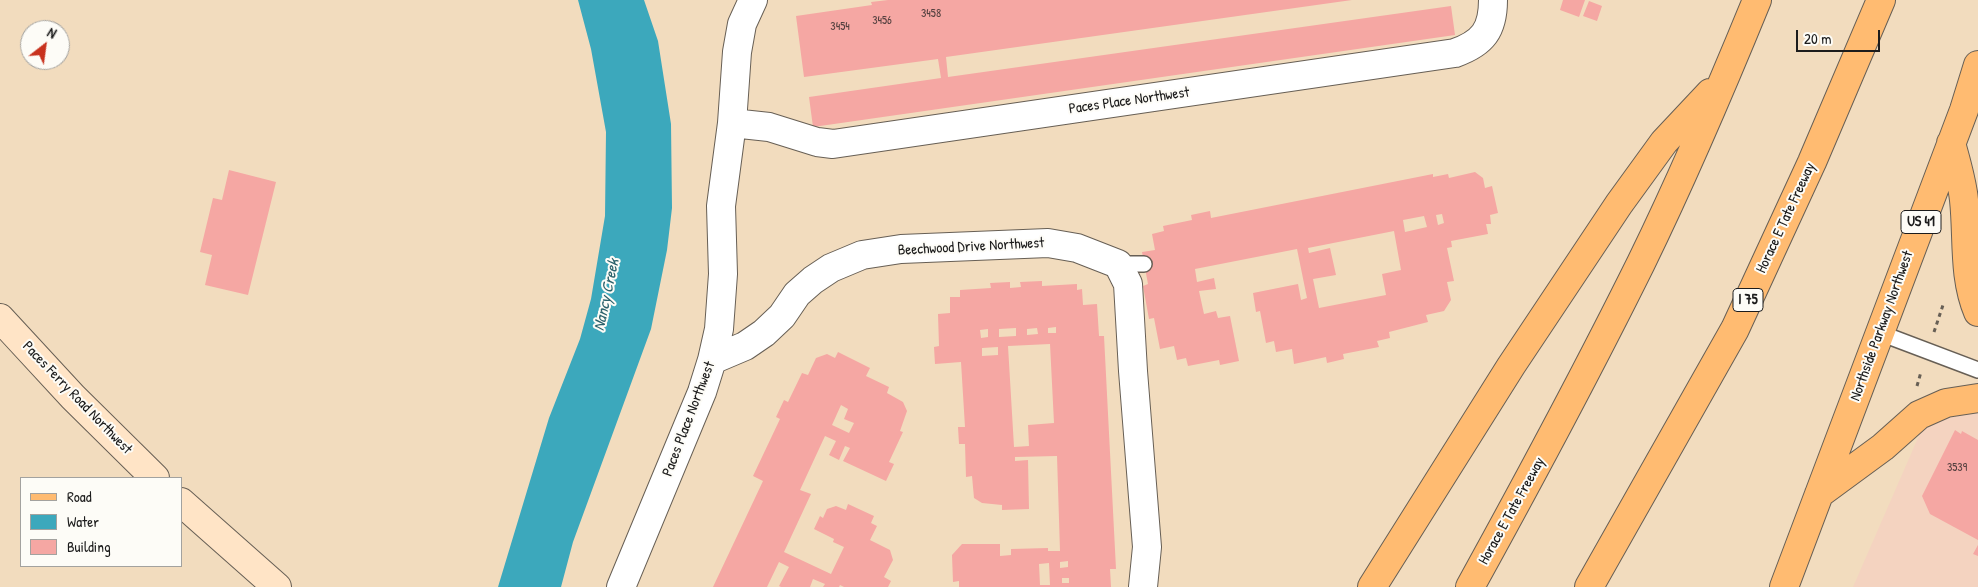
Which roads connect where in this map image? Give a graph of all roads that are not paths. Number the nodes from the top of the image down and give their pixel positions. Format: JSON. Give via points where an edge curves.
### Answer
{"nodes":[{"id":1,"x":753,"y":0,"type":"edge"},
{"id":2,"x":1492,"y":0,"type":"edge"},
{"id":3,"x":1757,"y":0,"type":"edge"},
{"id":4,"x":1881,"y":0,"type":"edge"},
{"id":5,"x":1978,"y":65,"type":"edge"},
{"id":6,"x":1726,"y":76,"type":"junction"},
{"id":7,"x":732,"y":123,"type":"junction"},
{"id":8,"x":1951,"y":142,"type":"junction"},
{"id":9,"x":1978,"y":312,"type":"edge"},
{"id":10,"x":0,"y":318,"type":"edge"},
{"id":11,"x":1880,"y":333,"type":"junction"},
{"id":12,"x":712,"y":360,"type":"junction"},
{"id":13,"x":1978,"y":370,"type":"edge"},
{"id":14,"x":1978,"y":398,"type":"edge"},
{"id":15,"x":154,"y":477,"type":"edge"},
{"id":16,"x":1819,"y":494,"type":"junction"},
{"id":17,"x":182,"y":503,"type":"edge"},
{"id":18,"x":277,"y":587,"type":"edge"},
{"id":19,"x":621,"y":587,"type":"edge"},
{"id":20,"x":1143,"y":587,"type":"edge"},
{"id":21,"x":1372,"y":587,"type":"edge"},
{"id":22,"x":1470,"y":587,"type":"edge"},
{"id":23,"x":1589,"y":587,"type":"edge"},
{"id":24,"x":1784,"y":587,"type":"edge"}],
"edges":[{"from":1,"to":7,"type":"street","name":"Paces Place Northwest","via":[[742,24],[737,52]]},
{"from":2,"to":7,"type":"street","name":"Paces Place Northwest","via":[[1493,14],[1480,41],[1455,53],[833,144],[768,127]]},
{"from":3,"to":6,"type":"main road","name":"Horace E Tate Freeway"},
{"from":4,"to":23,"type":"main road","name":"Horace E Tate Freeway","number":"I 75","via":[[1812,162],[1735,329]]},
{"from":5,"to":8,"type":"main road","name":"Northside Parkway Northwest","number":"US 41"},
{"from":6,"to":21,"type":"main road","via":[[1664,142],[1619,204],[1511,366]]},
{"from":6,"to":22,"type":"main road","name":"Horace E Tate Freeway","via":[[1642,261],[1550,443]]},
{"from":7,"to":12,"type":"street","name":"Paces Place Northwest","via":[[721,206],[723,274],[719,329]]},
{"from":8,"to":9,"type":"main road","via":[[1964,199],[1968,270]]},
{"from":8,"to":11,"type":"main road","name":"Northside Parkway Northwest","number":"US 41"},
{"from":10,"to":15,"type":"street","name":"Paces Ferry Road Northwest","via":[[73,397]]},
{"from":11,"to":13,"type":"lane"},
{"from":11,"to":16,"type":"main road","name":"Northside Parkway Northwest","number":"US 41"},
{"from":12,"to":19,"type":"street","name":"Paces Place Northwest","via":[[702,392]]},
{"from":12,"to":20,"type":"street","name":"Beechwood Drive Northwest","via":[[745,346],[764,333],[813,280],[862,255],[901,249],[1048,242],[1131,264],[1128,284],[1147,547]]},
{"from":14,"to":16,"type":"main road","via":[[1946,403],[1919,415],[1883,447]]},
{"from":16,"to":24,"type":"main road","name":"Northside Parkway Northwest","number":"US 41"},
{"from":17,"to":18,"type":"street"}]}
